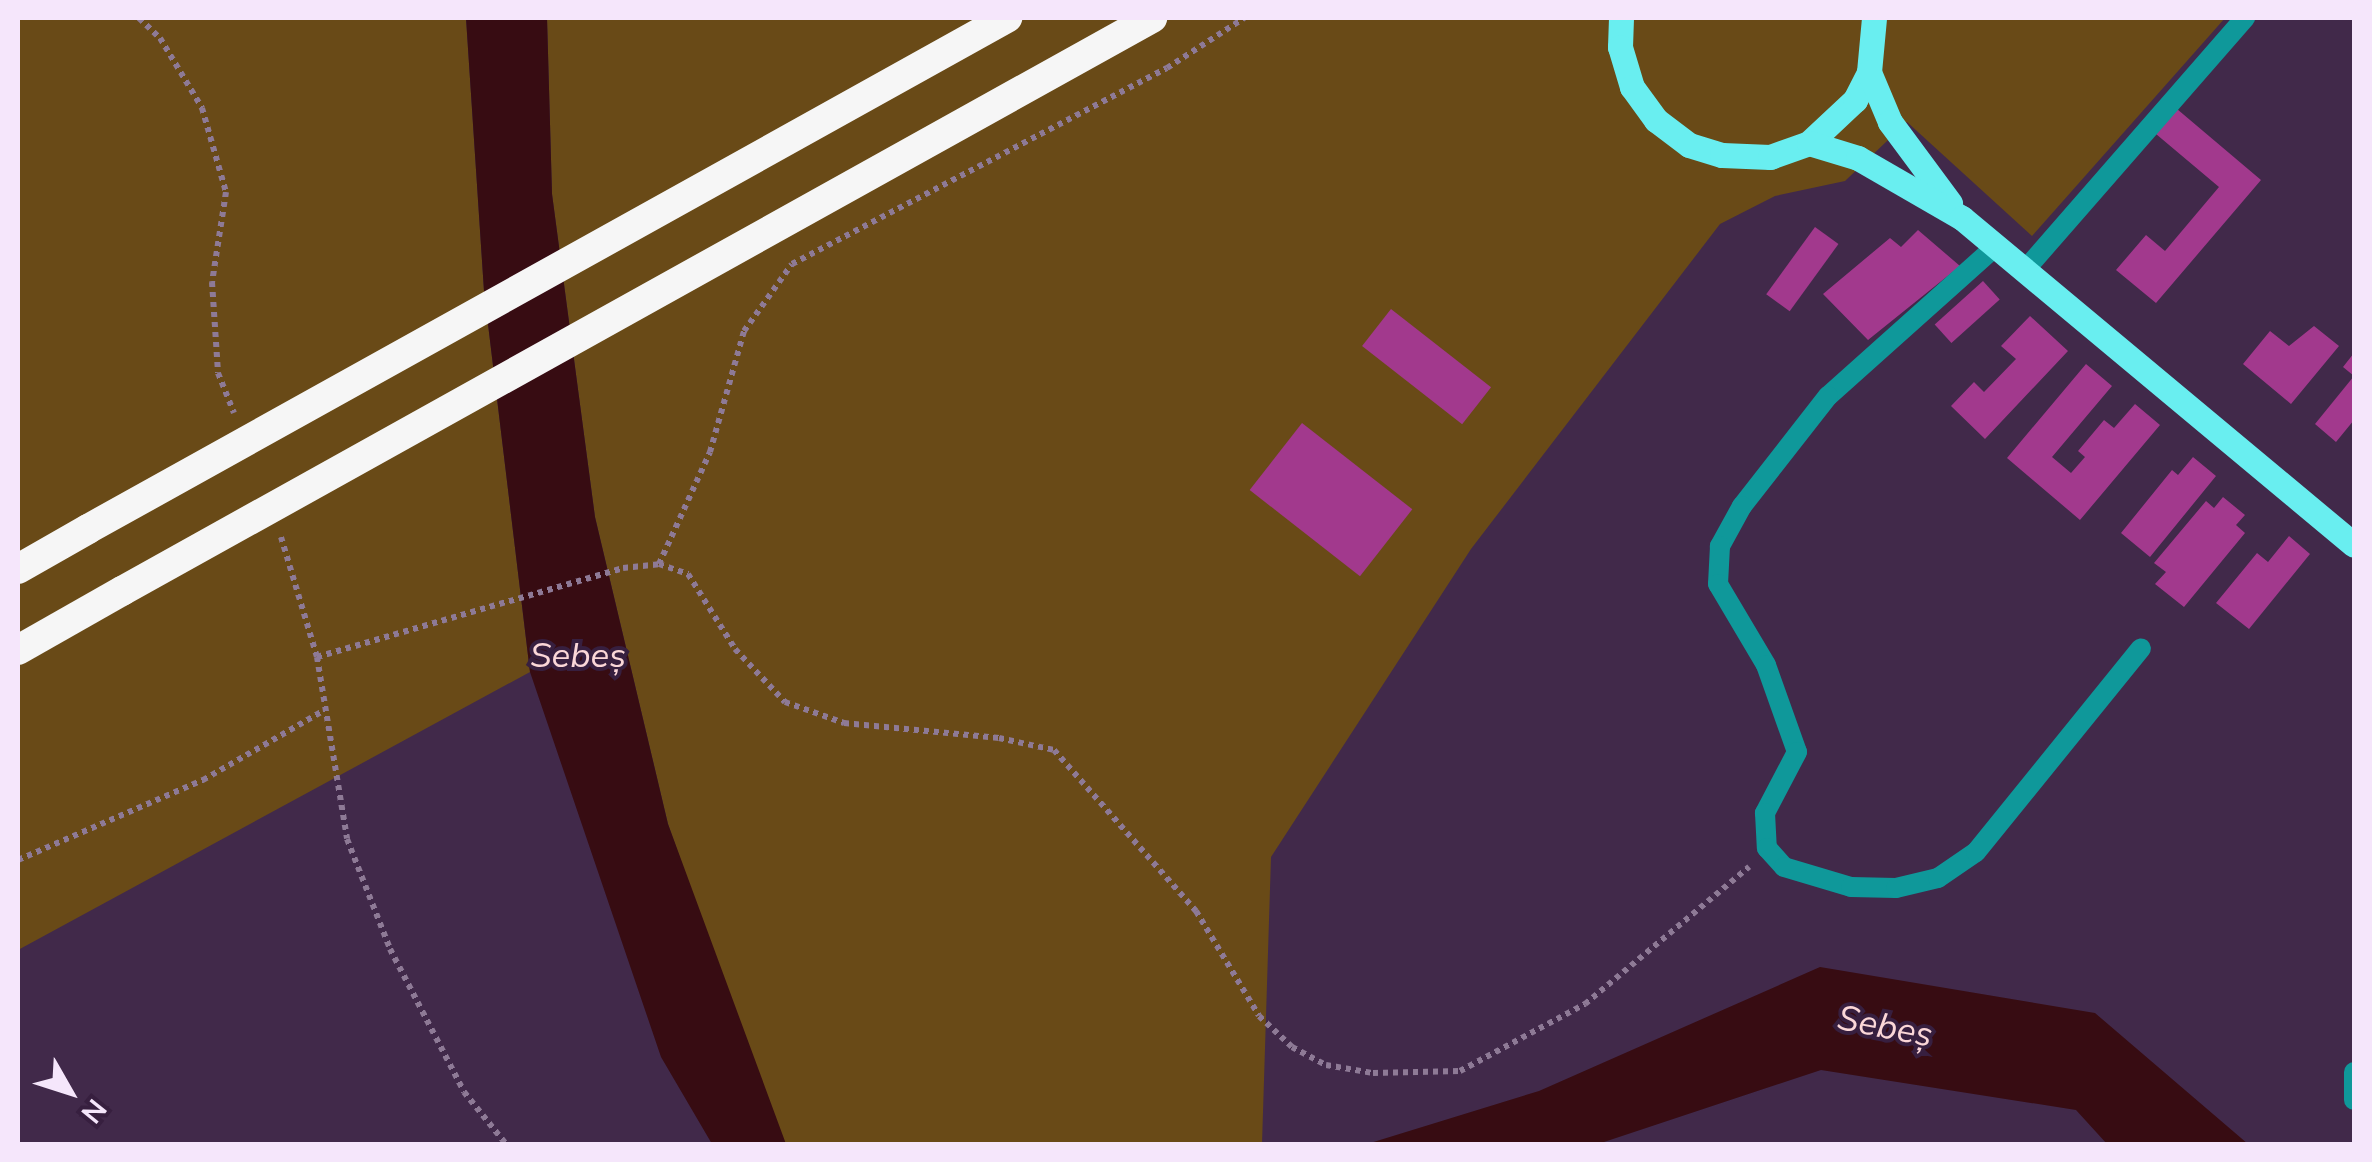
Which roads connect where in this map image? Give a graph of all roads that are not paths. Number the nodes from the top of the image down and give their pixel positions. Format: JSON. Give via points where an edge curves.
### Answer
{"nodes":[{"id":1,"x":1006,"y":18,"type":"edge"},
{"id":2,"x":1152,"y":18,"type":"edge"},
{"id":3,"x":1621,"y":18,"type":"edge"},
{"id":4,"x":1874,"y":18,"type":"edge"},
{"id":5,"x":2245,"y":18,"type":"edge"},
{"id":6,"x":1869,"y":72,"type":"junction"},
{"id":7,"x":1809,"y":143,"type":"junction"},
{"id":8,"x":1962,"y":218,"type":"junction"},
{"id":9,"x":1996,"y":246,"type":"junction"},
{"id":10,"x":2025,"y":270,"type":"junction"},
{"id":11,"x":2354,"y":545,"type":"edge"},
{"id":12,"x":18,"y":569,"type":"edge"},
{"id":13,"x":2141,"y":648,"type":"dead end"},
{"id":14,"x":18,"y":650,"type":"edge"},
{"id":15,"x":2354,"y":1072,"type":"edge"},
{"id":16,"x":2354,"y":1100,"type":"edge"}],
"edges":[{"from":1,"to":12,"type":"highway","bridge":true},
{"from":2,"to":14,"type":"highway","bridge":true},
{"from":3,"to":7,"type":"main road","via":[[1620,47],[1632,87],[1656,120],[1689,145],[1722,155],[1770,157]]},
{"from":4,"to":6,"type":"main road"},
{"from":5,"to":10,"type":"street"},
{"from":6,"to":7,"type":"main road","via":[[1845,112]]},
{"from":6,"to":8,"type":"main road","via":[[1890,122]]},
{"from":7,"to":8,"type":"main road","via":[[1858,158]]},
{"from":8,"to":9,"type":"main road"},
{"from":9,"to":10,"type":"main road"},
{"from":9,"to":13,"type":"street","via":[[1828,396],[1742,506],[1720,546],[1718,584],[1766,665],[1796,752],[1765,813],[1767,848],[1784,866],[1851,886],[1896,888],[1938,878],[1976,852]]},
{"from":10,"to":11,"type":"main road"},
{"from":15,"to":16,"type":"street"}]}
